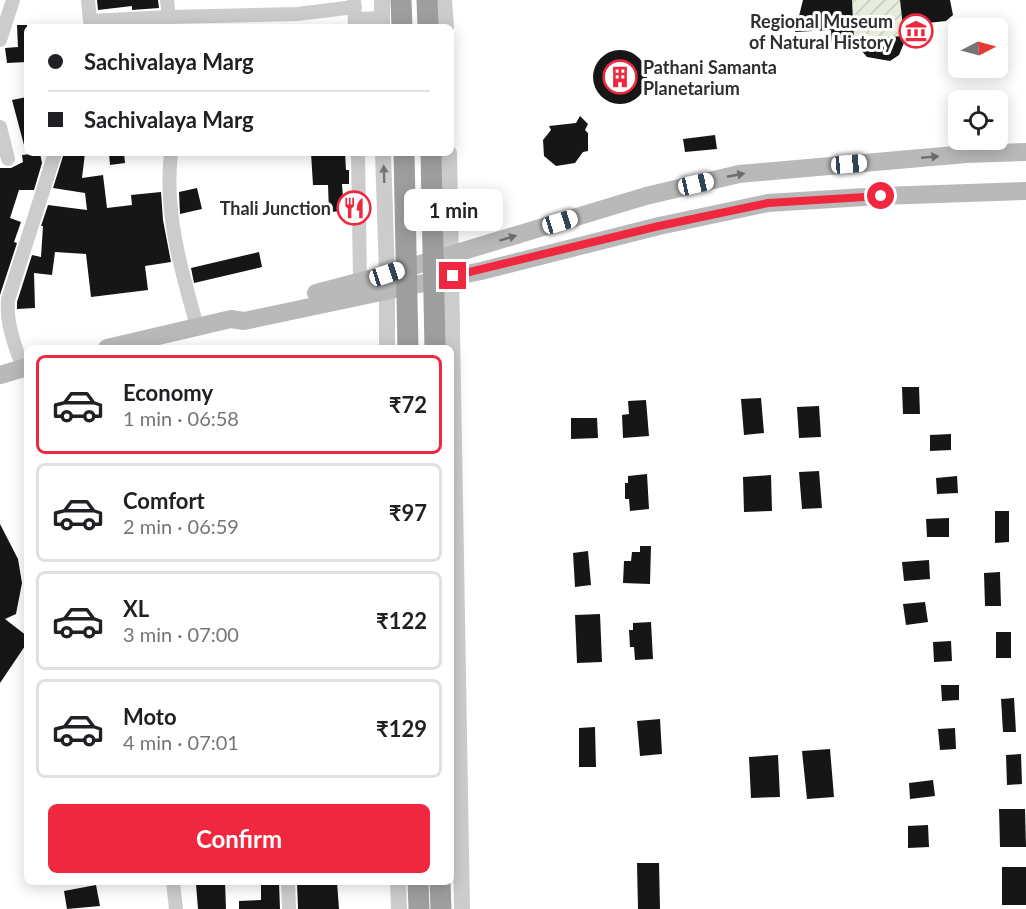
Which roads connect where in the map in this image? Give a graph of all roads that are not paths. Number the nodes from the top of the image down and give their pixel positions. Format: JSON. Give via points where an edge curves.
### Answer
{"nodes":[{"id":1,"x":88,"y":0,"type":"edge"},
{"id":2,"x":167,"y":0,"type":"edge"},
{"id":3,"x":382,"y":0,"type":"edge"},
{"id":4,"x":401,"y":0,"type":"edge"},
{"id":5,"x":427,"y":0,"type":"edge"},
{"id":6,"x":444,"y":0,"type":"edge"},
{"id":7,"x":7,"y":6,"type":"edge"},
{"id":8,"x":355,"y":13,"type":"edge"},
{"id":9,"x":297,"y":21,"type":"edge"},
{"id":10,"x":169,"y":22,"type":"edge"},
{"id":11,"x":382,"y":23,"type":"edge"},
{"id":12,"x":402,"y":24,"type":"edge"},
{"id":13,"x":428,"y":24,"type":"edge"},
{"id":14,"x":446,"y":24,"type":"edge"},
{"id":15,"x":0,"y":40,"type":"edge"},
{"id":16,"x":0,"y":127,"type":"edge"},
{"id":17,"x":1026,"y":152,"type":"edge"},
{"id":18,"x":54,"y":156,"type":"edge"},
{"id":19,"x":171,"y":156,"type":"edge"},
{"id":20,"x":358,"y":156,"type":"edge"},
{"id":21,"x":383,"y":156,"type":"edge"},
{"id":22,"x":404,"y":156,"type":"edge"},
{"id":23,"x":431,"y":156,"type":"edge"},
{"id":24,"x":449,"y":156,"type":"edge"},
{"id":25,"x":8,"y":159,"type":"dead end"},
{"id":26,"x":1026,"y":191,"type":"edge"},
{"id":27,"x":385,"y":204,"type":"junction"},
{"id":28,"x":451,"y":222,"type":"junction"},
{"id":29,"x":452,"y":254,"type":"junction"},
{"id":30,"x":453,"y":276,"type":"junction"},
{"id":31,"x":360,"y":282,"type":"junction"},
{"id":32,"x":387,"y":283,"type":"junction"},
{"id":33,"x":452,"y":305,"type":"junction"},
{"id":34,"x":231,"y":320,"type":"junction"},
{"id":35,"x":197,"y":327,"type":"junction"},
{"id":36,"x":387,"y":340,"type":"edge"},
{"id":37,"x":121,"y":345,"type":"edge"},
{"id":38,"x":408,"y":345,"type":"edge"},
{"id":39,"x":435,"y":345,"type":"edge"},
{"id":40,"x":453,"y":345,"type":"edge"},
{"id":41,"x":24,"y":366,"type":"edge"},
{"id":42,"x":24,"y":368,"type":"edge"},
{"id":43,"x":1,"y":374,"type":"edge"},
{"id":44,"x":454,"y":426,"type":"edge"},
{"id":45,"x":173,"y":885,"type":"edge"},
{"id":46,"x":288,"y":885,"type":"edge"},
{"id":47,"x":398,"y":885,"type":"edge"},
{"id":48,"x":418,"y":885,"type":"edge"},
{"id":49,"x":440,"y":885,"type":"edge"},
{"id":50,"x":176,"y":909,"type":"edge"},
{"id":51,"x":289,"y":909,"type":"edge"},
{"id":52,"x":399,"y":909,"type":"edge"},
{"id":53,"x":418,"y":909,"type":"edge"},
{"id":54,"x":441,"y":909,"type":"edge"},
{"id":55,"x":462,"y":909,"type":"edge"}],
"edges":[{"from":1,"to":10,"type":"street","via":[[90,21]]},
{"from":2,"to":10,"type":"street"},
{"from":3,"to":11,"type":"street"},
{"from":4,"to":12,"type":"highway"},
{"from":5,"to":13,"type":"highway"},
{"from":6,"to":14,"type":"street"},
{"from":7,"to":15,"type":"street"},
{"from":8,"to":9,"type":"street"},
{"from":8,"to":11,"type":"street"},
{"from":9,"to":10,"type":"street"},
{"from":16,"to":25,"type":"street"},
{"from":29,"to":17,"type":"main road","one_way":true,"via":[[646,196],[740,174]]},
{"from":18,"to":41,"type":"street","via":[[8,300],[12,336]]},
{"from":19,"to":35,"type":"street","via":[[170,209],[181,271]]},
{"from":20,"to":31,"type":"street"},
{"from":27,"to":21,"type":"street","one_way":true},
{"from":22,"to":38,"type":"highway","bridge":true},
{"from":23,"to":39,"type":"highway","bridge":true},
{"from":24,"to":28,"type":"street"},
{"from":26,"to":30,"type":"main road","via":[[768,203]]},
{"from":27,"to":28,"type":"street","via":[[398,220]]},
{"from":27,"to":32,"type":"street"},
{"from":28,"to":29,"type":"street"},
{"from":29,"to":30,"type":"street"},
{"from":29,"to":32,"type":"main road"},
{"from":30,"to":32,"type":"main road"},
{"from":30,"to":33,"type":"street"},
{"from":31,"to":32,"type":"main road"},
{"from":31,"to":34,"type":"main road","via":[[240,313]]},
{"from":32,"to":34,"type":"main road","via":[[244,321]]},
{"from":32,"to":36,"type":"street"},
{"from":33,"to":36,"type":"street","via":[[399,324]]},
{"from":33,"to":40,"type":"street"},
{"from":34,"to":35,"type":"main road"},
{"from":35,"to":37,"type":"main road"},
{"from":42,"to":43,"type":"main road"},
{"from":44,"to":55,"type":"street"},
{"from":45,"to":50,"type":"street"},
{"from":46,"to":51,"type":"street"},
{"from":47,"to":52,"type":"street"},
{"from":48,"to":53,"type":"highway"},
{"from":49,"to":54,"type":"highway"}]}
